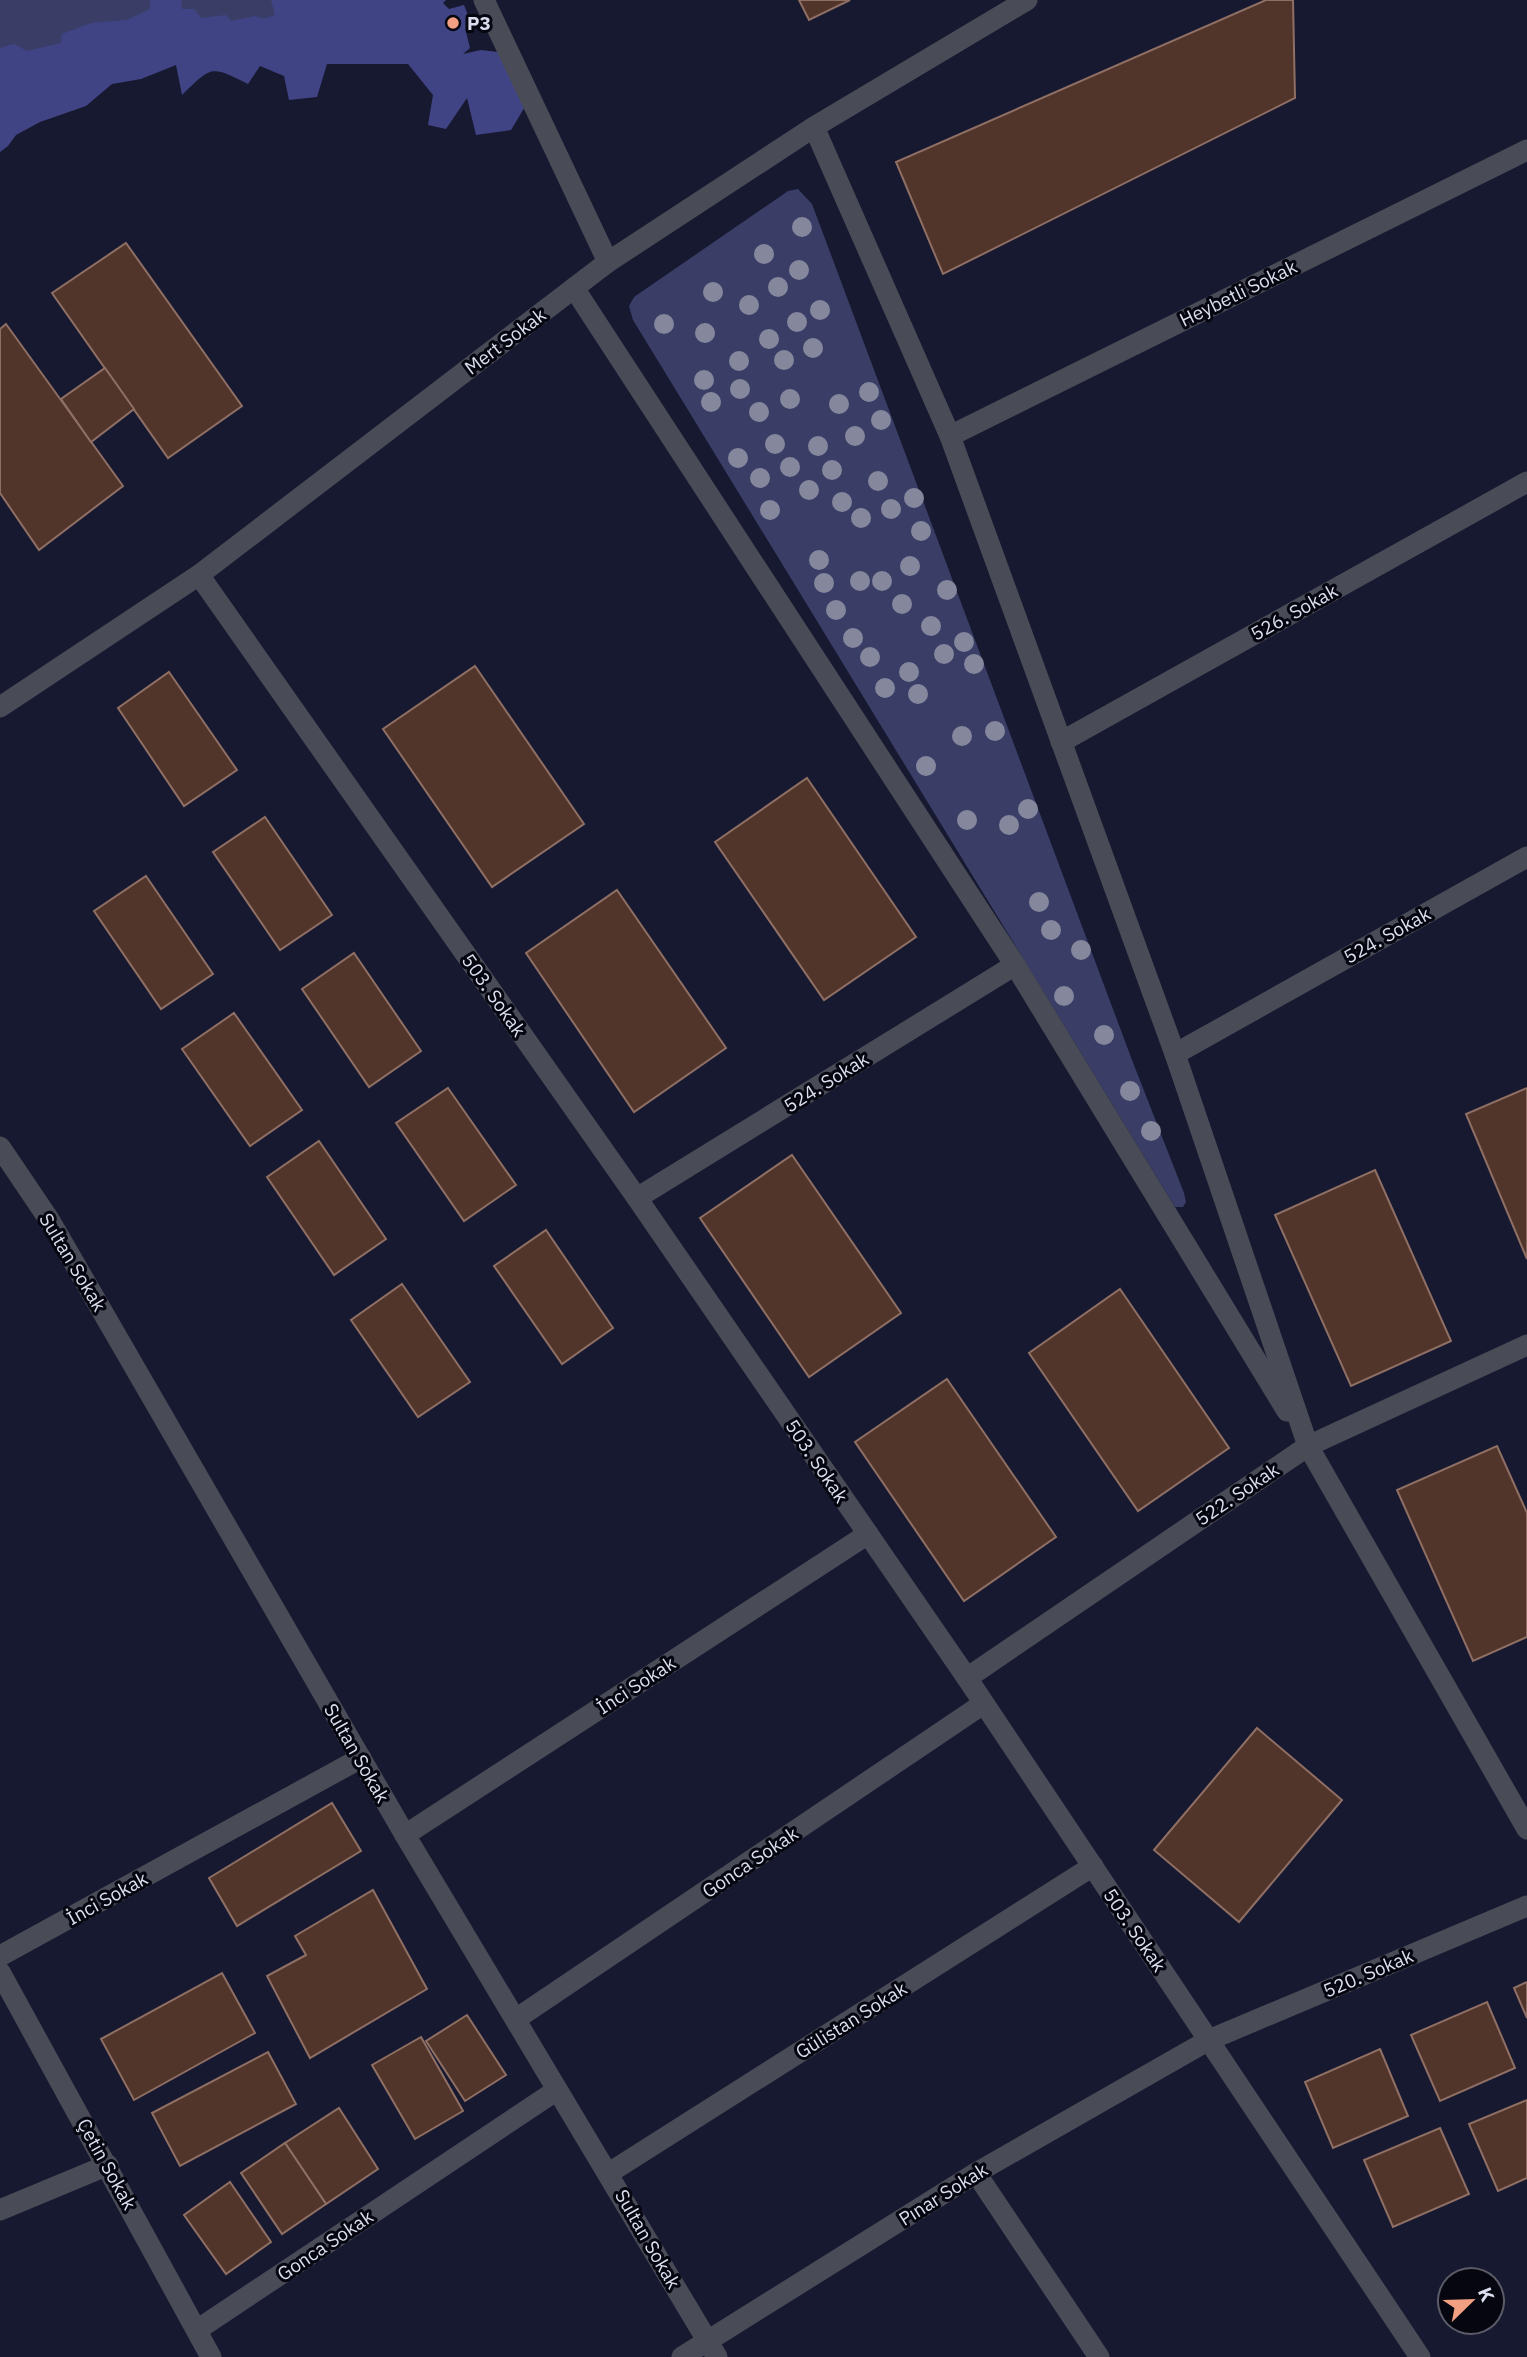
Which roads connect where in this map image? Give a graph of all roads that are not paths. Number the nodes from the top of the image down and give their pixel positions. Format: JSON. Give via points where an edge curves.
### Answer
{"nodes":[{"id":1,"x":484,"y":0,"type":"edge"},
{"id":2,"x":1027,"y":0,"type":"edge"},
{"id":3,"x":814,"y":127,"type":"junction"},
{"id":4,"x":1527,"y":150,"type":"edge"},
{"id":5,"x":608,"y":262,"type":"junction"},
{"id":6,"x":575,"y":288,"type":"junction"},
{"id":7,"x":950,"y":436,"type":"junction"},
{"id":8,"x":1527,"y":482,"type":"edge"},
{"id":9,"x":199,"y":575,"type":"junction"},
{"id":10,"x":0,"y":707,"type":"edge"},
{"id":11,"x":1061,"y":743,"type":"junction"},
{"id":12,"x":1527,"y":858,"type":"edge"},
{"id":13,"x":1015,"y":965,"type":"junction"},
{"id":14,"x":1175,"y":1054,"type":"junction"},
{"id":15,"x":0,"y":1147,"type":"edge"},
{"id":16,"x":637,"y":1198,"type":"junction"},
{"id":17,"x":1527,"y":1346,"type":"edge"},
{"id":18,"x":1308,"y":1446,"type":"junction"},
{"id":19,"x":868,"y":1534,"type":"junction"},
{"id":20,"x":967,"y":1678,"type":"junction"},
{"id":21,"x":983,"y":1704,"type":"junction"},
{"id":22,"x":360,"y":1758,"type":"junction"},
{"id":23,"x":1527,"y":1829,"type":"edge"},
{"id":24,"x":405,"y":1835,"type":"junction"},
{"id":25,"x":1093,"y":1867,"type":"junction"},
{"id":26,"x":1527,"y":1906,"type":"edge"},
{"id":27,"x":0,"y":1956,"type":"edge"},
{"id":28,"x":0,"y":1972,"type":"edge"},
{"id":29,"x":516,"y":2020,"type":"junction"},
{"id":30,"x":1209,"y":2040,"type":"junction"},
{"id":31,"x":557,"y":2091,"type":"junction"},
{"id":32,"x":108,"y":2165,"type":"junction"},
{"id":33,"x":609,"y":2173,"type":"junction"},
{"id":34,"x":976,"y":2174,"type":"junction"},
{"id":35,"x":0,"y":2210,"type":"edge"},
{"id":36,"x":197,"y":2330,"type":"junction"},
{"id":37,"x":712,"y":2349,"type":"edge"},
{"id":38,"x":1094,"y":2355,"type":"edge"},
{"id":39,"x":211,"y":2357,"type":"edge"},
{"id":40,"x":682,"y":2357,"type":"edge"},
{"id":41,"x":1420,"y":2357,"type":"edge"}],
"edges":[{"from":1,"to":5,"type":"street"},
{"from":2,"to":3,"type":"street","name":"Mert Sokak"},
{"from":3,"to":5,"type":"street","name":"Mert Sokak"},
{"from":3,"to":7,"type":"street"},
{"from":4,"to":7,"type":"street","name":"Heybetli Sokak"},
{"from":5,"to":6,"type":"street","name":"Mert Sokak"},
{"from":6,"to":9,"type":"street","name":"Mert Sokak"},
{"from":6,"to":13,"type":"street"},
{"from":7,"to":11,"type":"street"},
{"from":8,"to":11,"type":"street","name":"526. Sokak"},
{"from":9,"to":10,"type":"street","name":"Mert Sokak"},
{"from":9,"to":16,"type":"street","name":"503. Sokak"},
{"from":11,"to":14,"type":"street"},
{"from":12,"to":14,"type":"street","name":"524. Sokak"},
{"from":13,"to":16,"type":"street","name":"524. Sokak"},
{"from":13,"to":18,"type":"street"},
{"from":14,"to":18,"type":"street"},
{"from":15,"to":22,"type":"street","name":"Sultan Sokak","via":[[50,1221]]},
{"from":16,"to":19,"type":"street","name":"503. Sokak"},
{"from":17,"to":18,"type":"street","name":"522. Sokak"},
{"from":18,"to":20,"type":"street","name":"522. Sokak"},
{"from":18,"to":23,"type":"street"},
{"from":19,"to":20,"type":"street","name":"503. Sokak"},
{"from":19,"to":24,"type":"street","name":"İnci Sokak"},
{"from":20,"to":21,"type":"street","name":"503. Sokak"},
{"from":21,"to":25,"type":"street","name":"503. Sokak"},
{"from":21,"to":29,"type":"street","name":"Gonca Sokak"},
{"from":22,"to":24,"type":"street","name":"Sultan Sokak"},
{"from":22,"to":27,"type":"street","name":"İnci Sokak"},
{"from":24,"to":29,"type":"street","name":"Sultan Sokak"},
{"from":25,"to":30,"type":"street","name":"503. Sokak"},
{"from":25,"to":33,"type":"street","name":"Gülistan Sokak"},
{"from":26,"to":30,"type":"street","name":"520. Sokak"},
{"from":28,"to":32,"type":"street","name":"Çetin Sokak"},
{"from":29,"to":31,"type":"street","name":"Sultan Sokak"},
{"from":30,"to":34,"type":"street","name":"Pınar Sokak"},
{"from":30,"to":41,"type":"street","name":"503. Sokak"},
{"from":31,"to":33,"type":"street","name":"Sultan Sokak"},
{"from":31,"to":36,"type":"street","name":"Gonca Sokak"},
{"from":32,"to":35,"type":"street"},
{"from":32,"to":36,"type":"street","name":"Çetin Sokak"},
{"from":33,"to":37,"type":"street","name":"Sultan Sokak"},
{"from":34,"to":37,"type":"street","name":"Pınar Sokak"},
{"from":34,"to":38,"type":"street"},
{"from":36,"to":39,"type":"street","name":"Çetin Sokak"},
{"from":37,"to":40,"type":"street","name":"Pınar Sokak"}]}
